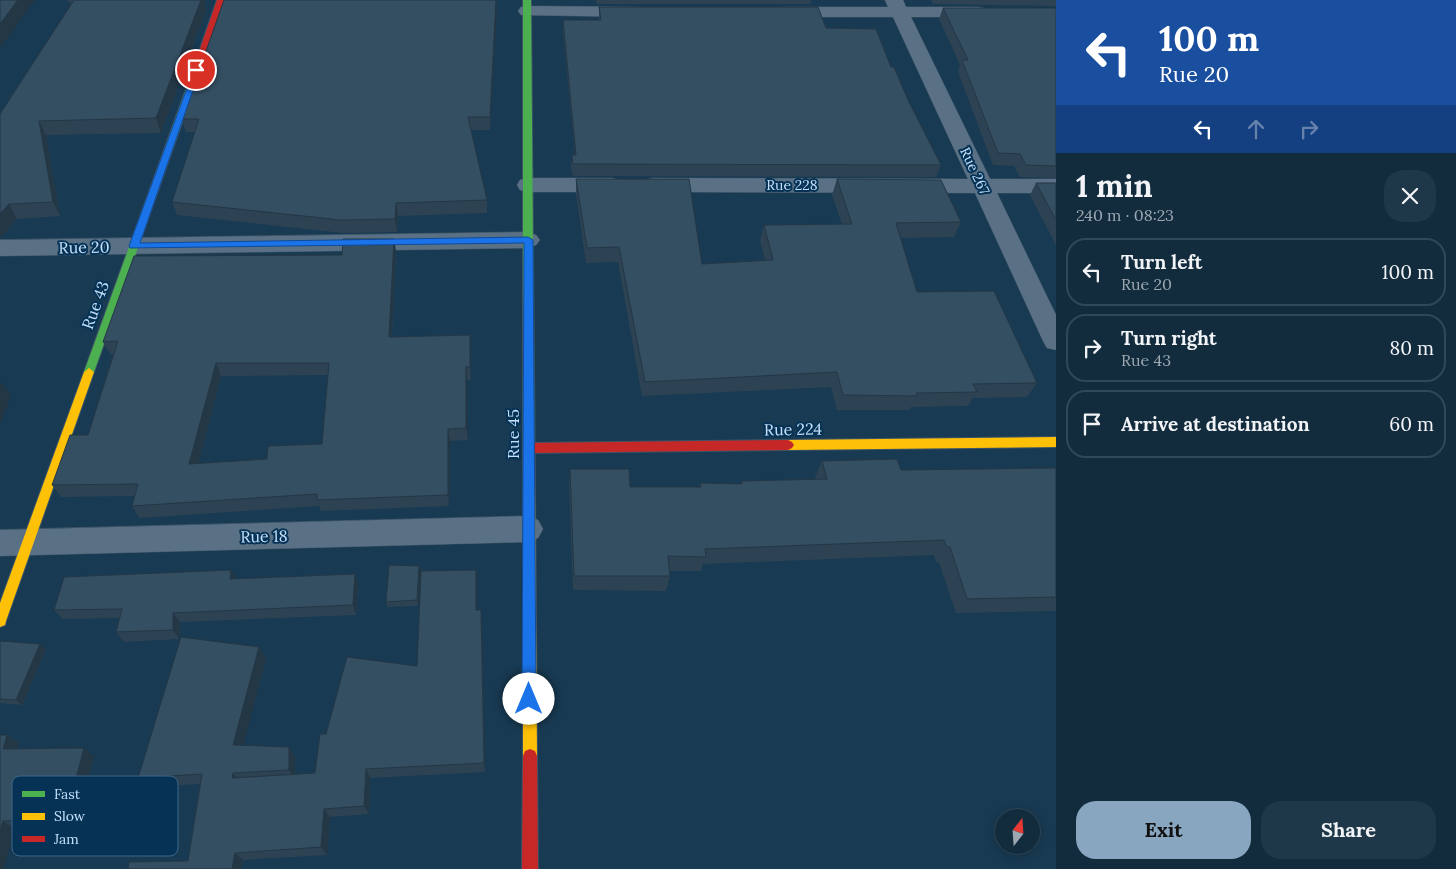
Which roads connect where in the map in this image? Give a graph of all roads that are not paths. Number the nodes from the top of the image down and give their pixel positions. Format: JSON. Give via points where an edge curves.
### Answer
{"nodes":[{"id":1,"x":221,"y":0,"type":"edge"},
{"id":2,"x":527,"y":6,"type":"edge"},
{"id":3,"x":897,"y":6,"type":"edge"},
{"id":4,"x":655,"y":12,"type":"edge"},
{"id":5,"x":763,"y":12,"type":"edge"},
{"id":6,"x":998,"y":12,"type":"edge"},
{"id":7,"x":528,"y":184,"type":"junction"},
{"id":8,"x":982,"y":186,"type":"junction"},
{"id":9,"x":1056,"y":186,"type":"edge"},
{"id":10,"x":528,"y":240,"type":"junction"},
{"id":11,"x":134,"y":246,"type":"junction"},
{"id":12,"x":0,"y":248,"type":"edge"},
{"id":13,"x":1056,"y":341,"type":"edge"},
{"id":14,"x":1056,"y":442,"type":"edge"},
{"id":15,"x":530,"y":448,"type":"junction"},
{"id":16,"x":528,"y":529,"type":"junction"},
{"id":17,"x":14,"y":542,"type":"edge"},
{"id":18,"x":0,"y":621,"type":"edge"},
{"id":19,"x":530,"y":869,"type":"edge"}],
"edges":[{"from":1,"to":11,"type":"street","name":"Rue 43"},
{"from":2,"to":4,"type":"street"},
{"from":2,"to":7,"type":"street","name":"Rue 45"},
{"from":3,"to":5,"type":"street"},
{"from":3,"to":6,"type":"street"},
{"from":3,"to":8,"type":"street","name":"Rue 267"},
{"from":7,"to":8,"type":"street","name":"Rue 228"},
{"from":7,"to":10,"type":"street","name":"Rue 45"},
{"from":8,"to":9,"type":"street","name":"Rue 228"},
{"from":8,"to":13,"type":"street","name":"Rue 267"},
{"from":10,"to":11,"type":"street","name":"Rue 20"},
{"from":10,"to":15,"type":"street","name":"Rue 45"},
{"from":11,"to":12,"type":"street","name":"Rue 20"},
{"from":11,"to":17,"type":"street","name":"Rue 43"},
{"from":14,"to":15,"type":"street","name":"Rue 224"},
{"from":15,"to":16,"type":"street","name":"Rue 45"},
{"from":16,"to":17,"type":"street","name":"Rue 18"},
{"from":16,"to":19,"type":"street","name":"Rue 45"},
{"from":17,"to":18,"type":"street","name":"Rue 43"}]}
